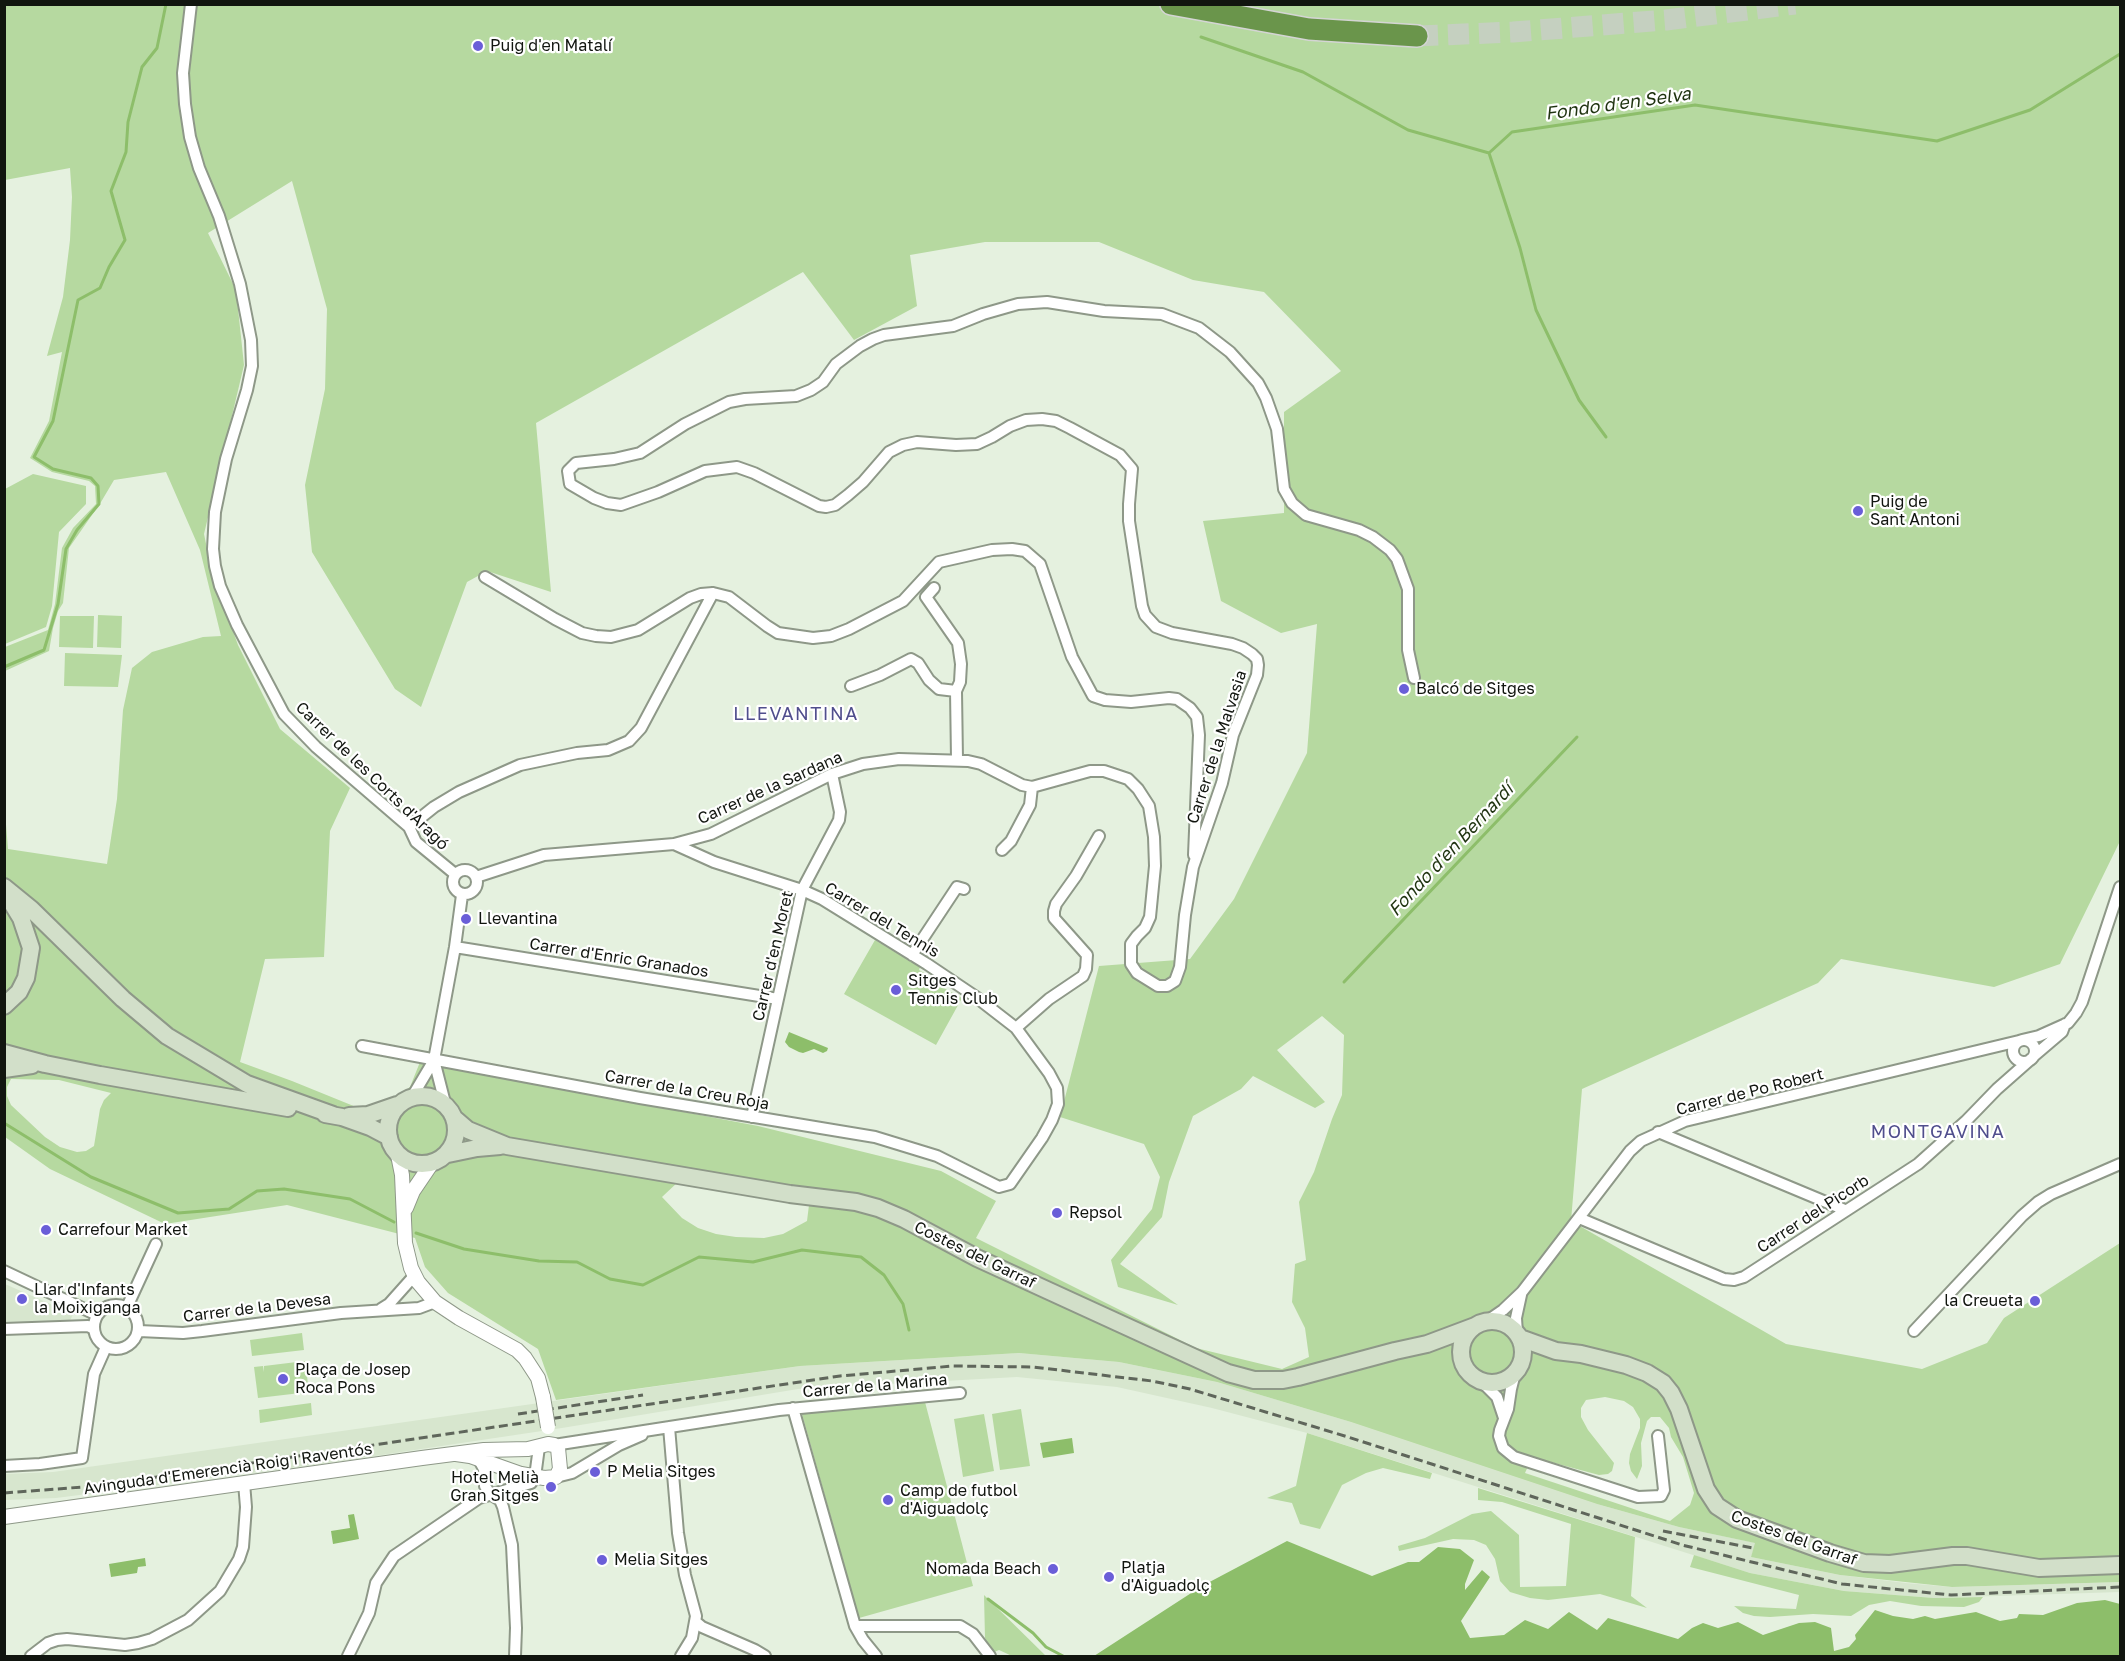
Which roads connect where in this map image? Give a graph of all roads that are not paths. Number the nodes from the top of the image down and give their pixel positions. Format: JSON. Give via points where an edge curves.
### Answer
{"nodes":[{"id":1,"x":191,"y":4,"type":"edge"},
{"id":2,"x":1171,"y":4,"type":"edge"},
{"id":3,"x":1417,"y":36,"type":"tunnel mouth"},
{"id":4,"x":485,"y":577,"type":"dead end"},
{"id":5,"x":934,"y":588,"type":"dead end"},
{"id":6,"x":713,"y":593,"type":"junction"},
{"id":7,"x":1414,"y":678,"type":"dead end"},
{"id":8,"x":851,"y":686,"type":"dead end"},
{"id":9,"x":956,"y":691,"type":"junction"},
{"id":10,"x":957,"y":759,"type":"junction"},
{"id":11,"x":832,"y":774,"type":"junction"},
{"id":12,"x":1032,"y":787,"type":"junction"},
{"id":13,"x":409,"y":827,"type":"junction"},
{"id":14,"x":1099,"y":836,"type":"dead end"},
{"id":15,"x":674,"y":844,"type":"junction"},
{"id":16,"x":1002,"y":850,"type":"dead end"},
{"id":17,"x":1193,"y":867,"type":"junction"},
{"id":18,"x":455,"y":874,"type":"junction"},
{"id":19,"x":476,"y":878,"type":"junction"},
{"id":20,"x":2121,"y":886,"type":"edge"},
{"id":21,"x":4,"y":887,"type":"edge"},
{"id":22,"x":964,"y":889,"type":"dead end"},
{"id":23,"x":802,"y":890,"type":"junction"},
{"id":24,"x":4,"y":892,"type":"edge"},
{"id":25,"x":462,"y":895,"type":"junction"},
{"id":26,"x":454,"y":947,"type":"junction"},
{"id":27,"x":912,"y":955,"type":"junction"},
{"id":28,"x":778,"y":999,"type":"junction"},
{"id":29,"x":4,"y":1006,"type":"edge"},
{"id":30,"x":2065,"y":1024,"type":"junction"},
{"id":31,"x":1016,"y":1028,"type":"junction"},
{"id":32,"x":2020,"y":1040,"type":"junction"},
{"id":33,"x":362,"y":1046,"type":"dead end"},
{"id":34,"x":1986,"y":1049,"type":"junction"},
{"id":35,"x":2013,"y":1052,"type":"junction"},
{"id":36,"x":4,"y":1053,"type":"edge"},
{"id":37,"x":2033,"y":1057,"type":"junction"},
{"id":38,"x":434,"y":1060,"type":"junction"},
{"id":39,"x":45,"y":1064,"type":"junction"},
{"id":40,"x":4,"y":1069,"type":"edge"},
{"id":41,"x":412,"y":1097,"type":"junction"},
{"id":42,"x":445,"y":1103,"type":"junction"},
{"id":43,"x":397,"y":1105,"type":"junction"},
{"id":44,"x":338,"y":1116,"type":"junction"},
{"id":45,"x":752,"y":1117,"type":"junction"},
{"id":46,"x":454,"y":1118,"type":"junction"},
{"id":47,"x":1658,"y":1132,"type":"junction"},
{"id":48,"x":388,"y":1137,"type":"junction"},
{"id":49,"x":507,"y":1146,"type":"junction"},
{"id":50,"x":448,"y":1154,"type":"junction"},
{"id":51,"x":398,"y":1155,"type":"junction"},
{"id":52,"x":432,"y":1163,"type":"junction"},
{"id":53,"x":2121,"y":1164,"type":"edge"},
{"id":54,"x":999,"y":1187,"type":"joint"},
{"id":55,"x":1845,"y":1210,"type":"junction"},
{"id":56,"x":404,"y":1215,"type":"junction"},
{"id":57,"x":1579,"y":1218,"type":"junction"},
{"id":58,"x":156,"y":1244,"type":"dead end"},
{"id":59,"x":4,"y":1271,"type":"edge"},
{"id":60,"x":414,"y":1276,"type":"junction"},
{"id":61,"x":1522,"y":1292,"type":"junction"},
{"id":62,"x":435,"y":1302,"type":"junction"},
{"id":63,"x":127,"y":1307,"type":"junction"},
{"id":64,"x":379,"y":1310,"type":"junction"},
{"id":65,"x":97,"y":1315,"type":"junction"},
{"id":66,"x":1481,"y":1324,"type":"junction"},
{"id":67,"x":4,"y":1329,"type":"edge"},
{"id":68,"x":94,"y":1329,"type":"junction"},
{"id":69,"x":139,"y":1331,"type":"junction"},
{"id":70,"x":1914,"y":1331,"type":"dead end"},
{"id":71,"x":1518,"y":1336,"type":"junction"},
{"id":72,"x":1427,"y":1344,"type":"junction"},
{"id":73,"x":106,"y":1347,"type":"junction"},
{"id":74,"x":1556,"y":1351,"type":"junction"},
{"id":75,"x":1464,"y":1366,"type":"junction"},
{"id":76,"x":1518,"y":1370,"type":"junction"},
{"id":77,"x":1483,"y":1383,"type":"junction"},
{"id":78,"x":960,"y":1393,"type":"dead end"},
{"id":79,"x":793,"y":1408,"type":"junction"},
{"id":80,"x":1504,"y":1419,"type":"junction"},
{"id":81,"x":664,"y":1428,"type":"junction"},
{"id":82,"x":1658,"y":1436,"type":"dead end"},
{"id":83,"x":547,"y":1445,"type":"junction"},
{"id":84,"x":456,"y":1454,"type":"junction"},
{"id":85,"x":478,"y":1458,"type":"junction"},
{"id":86,"x":4,"y":1466,"type":"edge"},
{"id":87,"x":535,"y":1477,"type":"junction"},
{"id":88,"x":556,"y":1477,"type":"junction"},
{"id":89,"x":244,"y":1483,"type":"junction"},
{"id":90,"x":490,"y":1494,"type":"junction"},
{"id":91,"x":4,"y":1517,"type":"edge"},
{"id":92,"x":2121,"y":1565,"type":"edge"},
{"id":93,"x":696,"y":1622,"type":"junction"},
{"id":94,"x":855,"y":1626,"type":"junction"},
{"id":95,"x":31,"y":1656,"type":"edge"},
{"id":96,"x":348,"y":1656,"type":"edge"},
{"id":97,"x":514,"y":1656,"type":"edge"},
{"id":98,"x":681,"y":1656,"type":"edge"},
{"id":99,"x":765,"y":1656,"type":"edge"},
{"id":100,"x":876,"y":1656,"type":"edge"},
{"id":101,"x":990,"y":1656,"type":"edge"}],
"edges":[{"from":1,"to":13,"type":"street","name":"Carrer de les Corts d'Aragó","via":[[183,73],[190,136],[240,284],[251,340],[252,366],[247,390],[218,493],[213,533],[215,566],[226,602],[284,714],[316,747]]},
{"from":2,"to":3,"type":"highway","via":[[1309,29]]},
{"from":4,"to":6,"type":"street","via":[[582,633],[603,636],[638,630],[690,598]]},
{"from":5,"to":9,"type":"street","via":[[926,597],[958,643],[961,664]]},
{"from":6,"to":13,"type":"street","via":[[641,728],[629,741],[608,750],[520,765],[459,792]]},
{"from":6,"to":17,"type":"street","via":[[729,597],[778,633],[805,638],[831,636],[903,601],[939,562],[992,550],[1025,551],[1040,564],[1072,657],[1093,696],[1131,702],[1177,699],[1197,717]]},
{"from":7,"to":17,"type":"street","name":"Carrer de la Malvasia","via":[[1408,650],[1408,589],[1390,550],[1359,530],[1306,515],[1292,503],[1284,489],[1277,429],[1258,383],[1214,338],[1187,322],[1162,314],[1033,302],[982,314],[953,326],[884,335],[860,346],[804,394],[729,402],[640,453],[571,466],[570,484],[607,503],[621,505],[705,471],[737,467],[826,507],[848,495],[889,452],[903,445],[977,444],[1026,420],[1056,422],[1120,455],[1132,469],[1129,520],[1142,606],[1149,621],[1172,633],[1232,644],[1257,659],[1257,675],[1233,735],[1222,783]]},
{"from":8,"to":9,"type":"street","via":[[911,659],[939,689]]},
{"from":9,"to":10,"type":"street"},
{"from":10,"to":11,"type":"street","name":"Carrer de la Sardana","via":[[899,759]]},
{"from":10,"to":12,"type":"street","name":"Carrer de la Sardana","via":[[981,764]]},
{"from":11,"to":15,"type":"street","name":"Carrer de la Sardana","via":[[711,834]]},
{"from":11,"to":23,"type":"street","name":"Carrer d'en Moret","via":[[839,820]]},
{"from":12,"to":16,"type":"street","via":[[1030,805]]},
{"from":12,"to":17,"type":"street","name":"Carrer de la Malvasia","via":[[1090,771],[1104,771],[1128,779],[1149,806],[1155,866],[1150,917],[1131,944],[1131,964],[1137,973],[1158,986],[1175,981],[1180,967]]},
{"from":13,"to":18,"type":"street","name":"Carrer de les Corts d'Aragó","via":[[416,842]]},
{"from":14,"to":31,"type":"street","via":[[1054,911],[1054,918],[1087,955],[1083,976]]},
{"from":15,"to":19,"type":"street","name":"Carrer de la Sardana","via":[[544,855]]},
{"from":15,"to":23,"type":"street","name":"Carrer del Tennis","via":[[714,862]]},
{"from":18,"to":19,"type":"street","via":[[466,870]]},
{"from":18,"to":25,"type":"street","via":[[453,888]]},
{"from":19,"to":25,"type":"street","via":[[473,892]]},
{"from":20,"to":30,"type":"street","name":"Carrer del Picorb","via":[[2082,1002]]},
{"from":21,"to":44,"type":"main road","via":[[167,1036],[247,1084]]},
{"from":22,"to":27,"type":"street","via":[[957,887]]},
{"from":23,"to":27,"type":"street","name":"Carrer del Tennis"},
{"from":23,"to":28,"type":"street","name":"Carrer d'en Moret"},
{"from":24,"to":29,"type":"main road","via":[[21,918],[30,948],[26,978],[19,992]]},
{"from":25,"to":26,"type":"street"},
{"from":26,"to":28,"type":"street","name":"Carrer d'Enric Granados"},
{"from":26,"to":38,"type":"street"},
{"from":27,"to":31,"type":"street","name":"Carrer del Tennis"},
{"from":28,"to":45,"type":"street","name":"Carrer d'en Moret"},
{"from":30,"to":32,"type":"street","name":"Carrer del Picorb"},
{"from":30,"to":37,"type":"street","name":"Carrer del Picorb","via":[[2062,1032]]},
{"from":31,"to":54,"type":"street","name":"Carrer del Tennis","via":[[1049,1073],[1057,1088],[1058,1104],[1020,1171],[1010,1185]]},
{"from":32,"to":34,"type":"street","name":"Carrer de Po Robert"},
{"from":32,"to":35,"type":"street"},
{"from":32,"to":37,"type":"street","via":[[2032,1043]]},
{"from":33,"to":38,"type":"street","name":"Carrer de la Creu Roja"},
{"from":34,"to":35,"type":"street","name":"Carrer de Po Robert"},
{"from":34,"to":47,"type":"street","name":"Carrer de Po Robert","via":[[1685,1121]]},
{"from":35,"to":37,"type":"street","via":[[2018,1061]]},
{"from":36,"to":39,"type":"main road"},
{"from":37,"to":55,"type":"street","name":"Carrer del Picorb","via":[[1918,1164]]},
{"from":38,"to":41,"type":"street"},
{"from":38,"to":42,"type":"street"},
{"from":38,"to":45,"type":"street","name":"Carrer de la Creu Roja"},
{"from":39,"to":40,"type":"main road"},
{"from":39,"to":44,"type":"main road"},
{"from":41,"to":42,"type":"main road","via":[[432,1096]]},
{"from":41,"to":43,"type":"main road"},
{"from":42,"to":46,"type":"main road"},
{"from":43,"to":44,"type":"main road","via":[[368,1115]]},
{"from":43,"to":48,"type":"main road","via":[[389,1119]]},
{"from":44,"to":48,"type":"main road"},
{"from":45,"to":54,"type":"street","name":"Carrer de la Creu Roja","via":[[875,1137],[937,1156]]},
{"from":46,"to":49,"type":"main road","via":[[468,1130]]},
{"from":46,"to":50,"type":"main road","via":[[456,1141]]},
{"from":47,"to":55,"type":"street"},
{"from":47,"to":57,"type":"street","name":"Carrer de Po Robert","via":[[1630,1151]]},
{"from":48,"to":51,"type":"main road"},
{"from":49,"to":50,"type":"main road"},
{"from":49,"to":72,"type":"main road","name":"Costes del Garraf","via":[[878,1208],[1186,1354],[1254,1380],[1291,1378]]},
{"from":50,"to":52,"type":"main road"},
{"from":51,"to":52,"type":"main road","via":[[413,1163]]},
{"from":51,"to":56,"type":"street"},
{"from":52,"to":56,"type":"street","via":[[413,1191]]},
{"from":53,"to":70,"type":"street","via":[[2038,1202]]},
{"from":55,"to":57,"type":"street","name":"Carrer del Picorb","via":[[1734,1280]]},
{"from":56,"to":60,"type":"street","via":[[405,1243]]},
{"from":57,"to":61,"type":"street","name":"Carrer de Po Robert"},
{"from":58,"to":63,"type":"street"},
{"from":59,"to":65,"type":"street"},
{"from":60,"to":62,"type":"street"},
{"from":60,"to":64,"type":"street"},
{"from":61,"to":66,"type":"street","name":"Carrer de Po Robert"},
{"from":61,"to":71,"type":"street","name":"Carrer de Po Robert","via":[[1515,1318]]},
{"from":62,"to":64,"type":"street","name":"Carrer de la Devesa","via":[[419,1308]]},
{"from":62,"to":83,"type":"street","bridge":true,"via":[[525,1358],[538,1378],[543,1397]]},
{"from":63,"to":65,"type":"street","via":[[107,1306]]},
{"from":63,"to":69,"type":"street","via":[[138,1320]]},
{"from":64,"to":69,"type":"street","name":"Carrer de la Devesa","via":[[183,1333]]},
{"from":65,"to":68,"type":"street"},
{"from":66,"to":71,"type":"main road","via":[[1503,1323]]},
{"from":66,"to":72,"type":"main road","name":"Costes del Garraf"},
{"from":66,"to":75,"type":"main road","via":[[1465,1335],[1461,1344]]},
{"from":67,"to":68,"type":"street"},
{"from":68,"to":73,"type":"street"},
{"from":69,"to":73,"type":"street","via":[[125,1347]]},
{"from":71,"to":74,"type":"main road","name":"Costes del Garraf"},
{"from":71,"to":76,"type":"main road","via":[[1523,1352]]},
{"from":72,"to":75,"type":"main road","via":[[1440,1347]]},
{"from":73,"to":86,"type":"street","via":[[94,1374],[82,1455],[78,1459]]},
{"from":74,"to":76,"type":"main road","name":"Costes del Garraf"},
{"from":74,"to":92,"type":"main road","name":"Costes del Garraf","via":[[1626,1365],[1663,1383],[1678,1409],[1706,1489],[1717,1506],[1737,1519],[1864,1563],[1967,1556],[2038,1568]]},
{"from":75,"to":77,"type":"main road"},
{"from":76,"to":77,"type":"main road","via":[[1501,1382]]},
{"from":76,"to":80,"type":"street"},
{"from":77,"to":80,"type":"street","via":[[1497,1397]]},
{"from":78,"to":79,"type":"street","name":"Carrer de la Marina"},
{"from":79,"to":81,"type":"street","name":"Avinguda d'Emerencià Roig i Raventós"},
{"from":79,"to":94,"type":"street"},
{"from":80,"to":82,"type":"street","via":[[1500,1442],[1514,1457],[1638,1497],[1660,1496],[1664,1490]]},
{"from":81,"to":83,"type":"street","name":"Avinguda d'Emerencià Roig i Raventós"},
{"from":81,"to":88,"type":"street","name":"Avinguda d'Emerencià Roig i Raventós","via":[[619,1445],[572,1473]]},
{"from":81,"to":93,"type":"street","via":[[678,1533]]},
{"from":83,"to":84,"type":"street","name":"Avinguda d'Emerencià Roig i Raventós"},
{"from":83,"to":87,"type":"street"},
{"from":83,"to":88,"type":"street","via":[[558,1448],[560,1465]]},
{"from":84,"to":85,"type":"street","name":"Avinguda d'Emerencià Roig i Raventós"},
{"from":84,"to":89,"type":"street","name":"Avinguda d'Emerencià Roig i Raventós"},
{"from":85,"to":87,"type":"street","name":"Avinguda d'Emerencià Roig i Raventós"},
{"from":85,"to":90,"type":"street"},
{"from":87,"to":88,"type":"street","name":"Avinguda d'Emerencià Roig i Raventós"},
{"from":87,"to":90,"type":"street","via":[[527,1485]]},
{"from":89,"to":91,"type":"street","name":"Avinguda d'Emerencià Roig i Raventós"},
{"from":89,"to":95,"type":"street","via":[[246,1507],[240,1559],[220,1592],[188,1620],[138,1643],[57,1640]]},
{"from":90,"to":96,"type":"street","via":[[394,1556],[376,1583],[363,1626]]},
{"from":90,"to":97,"type":"street","via":[[504,1507],[512,1545]]},
{"from":93,"to":98,"type":"street"},
{"from":93,"to":99,"type":"street"},
{"from":94,"to":100,"type":"street"},
{"from":94,"to":101,"type":"street","via":[[960,1626],[974,1634]]}]}
